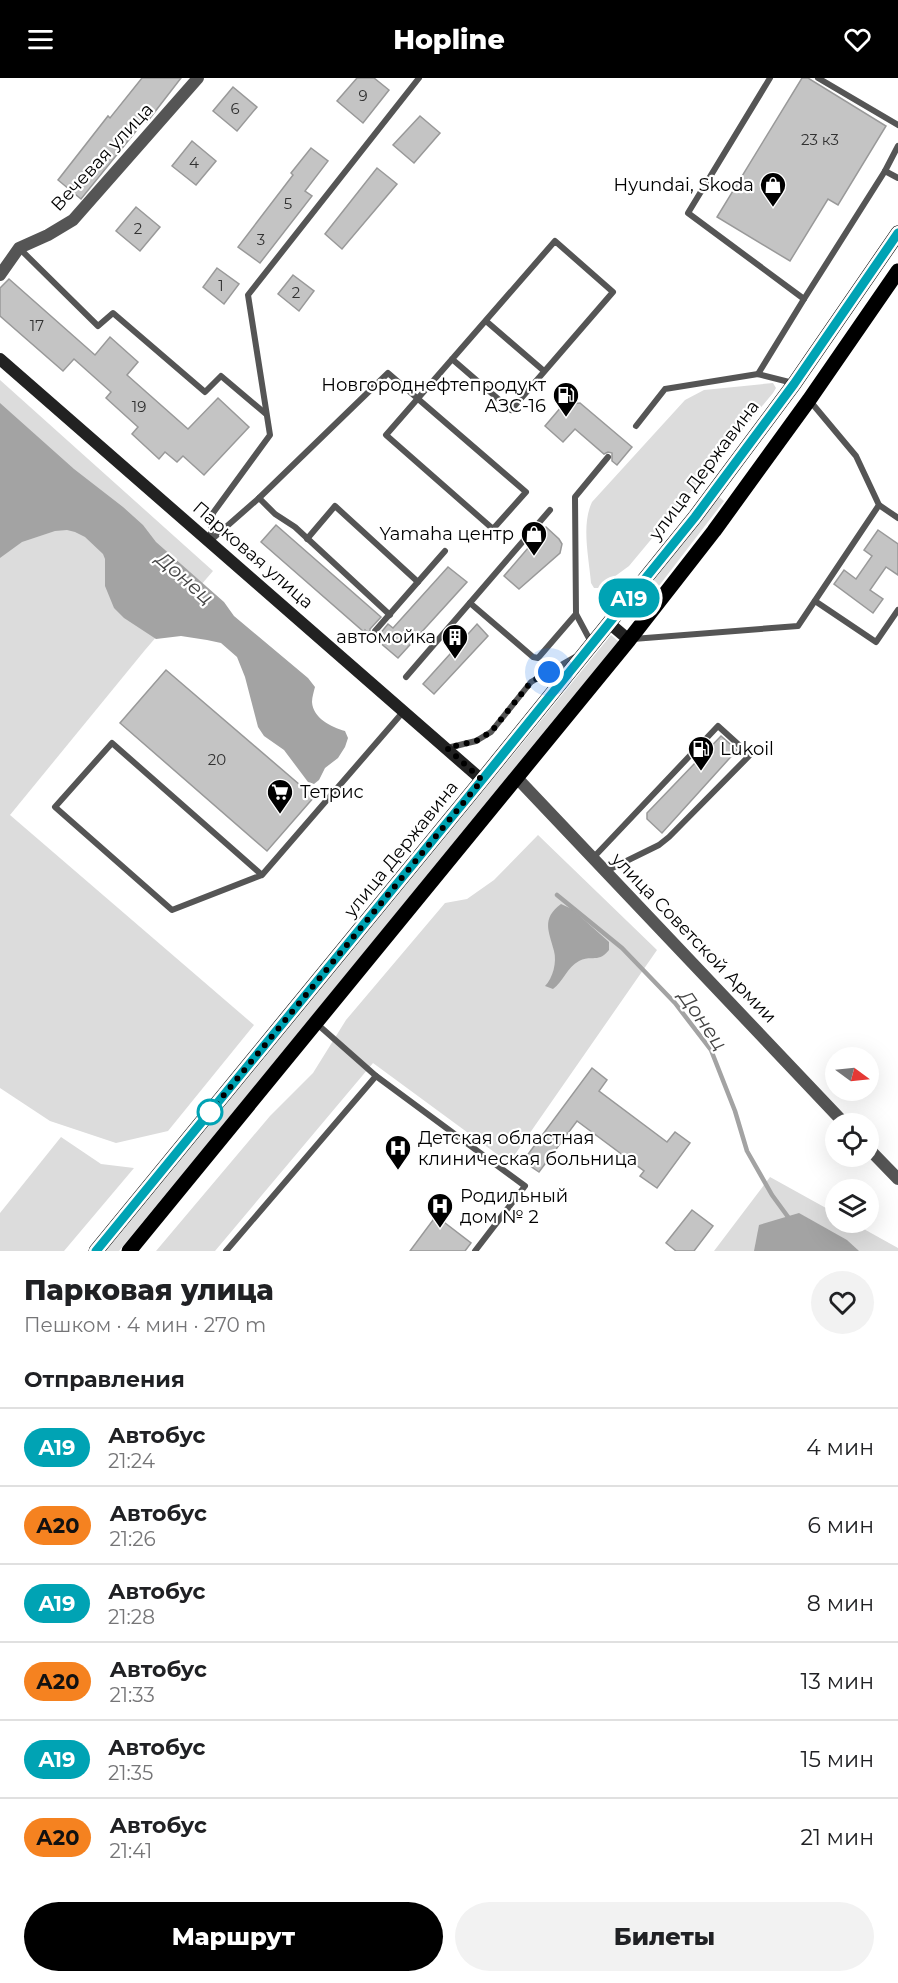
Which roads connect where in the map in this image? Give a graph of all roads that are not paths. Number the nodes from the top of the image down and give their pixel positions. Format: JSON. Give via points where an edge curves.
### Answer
{"nodes":[{"id":1,"x":198,"y":78,"type":"edge"},
{"id":2,"x":770,"y":78,"type":"edge"},
{"id":3,"x":818,"y":78,"type":"edge"},
{"id":4,"x":416,"y":79,"type":"edge"},
{"id":5,"x":898,"y":125,"type":"edge"},
{"id":6,"x":898,"y":146,"type":"edge"},
{"id":7,"x":885,"y":171,"type":"junction"},
{"id":8,"x":898,"y":178,"type":"edge"},
{"id":9,"x":898,"y":233,"type":"edge"},
{"id":10,"x":19,"y":248,"type":"junction"},
{"id":11,"x":898,"y":271,"type":"edge"},
{"id":12,"x":0,"y":275,"type":"edge"},
{"id":13,"x":804,"y":299,"type":"junction"},
{"id":14,"x":486,"y":321,"type":"junction"},
{"id":15,"x":0,"y":359,"type":"edge"},
{"id":16,"x":452,"y":359,"type":"junction"},
{"id":17,"x":544,"y":371,"type":"junction"},
{"id":18,"x":758,"y":374,"type":"junction"},
{"id":19,"x":794,"y":384,"type":"junction"},
{"id":20,"x":417,"y":398,"type":"junction"},
{"id":21,"x":809,"y":400,"type":"junction"},
{"id":22,"x":267,"y":415,"type":"junction"},
{"id":23,"x":636,"y":426,"type":"dead end"},
{"id":24,"x":609,"y":457,"type":"dead end"},
{"id":25,"x":259,"y":498,"type":"junction"},
{"id":26,"x":879,"y":505,"type":"junction"},
{"id":27,"x":550,"y":510,"type":"dead end"},
{"id":28,"x":898,"y":518,"type":"edge"},
{"id":29,"x":307,"y":539,"type":"junction"},
{"id":30,"x":210,"y":541,"type":"junction"},
{"id":31,"x":445,"y":551,"type":"dead end"},
{"id":32,"x":418,"y":582,"type":"junction"},
{"id":33,"x":815,"y":601,"type":"junction"},
{"id":34,"x":470,"y":603,"type":"junction"},
{"id":35,"x":898,"y":610,"type":"edge"},
{"id":36,"x":576,"y":614,"type":"junction"},
{"id":37,"x":390,"y":615,"type":"junction"},
{"id":38,"x":609,"y":623,"type":"junction"},
{"id":39,"x":375,"y":631,"type":"dead end"},
{"id":40,"x":629,"y":640,"type":"junction"},
{"id":41,"x":589,"y":647,"type":"junction"},
{"id":42,"x":406,"y":677,"type":"dead end"},
{"id":43,"x":404,"y":711,"type":"junction"},
{"id":44,"x":447,"y":748,"type":"junction"},
{"id":45,"x":517,"y":778,"type":"junction"},
{"id":46,"x":482,"y":780,"type":"junction"},
{"id":47,"x":593,"y":858,"type":"junction"},
{"id":48,"x":606,"y":871,"type":"junction"},
{"id":49,"x":262,"y":875,"type":"junction"},
{"id":50,"x":316,"y":1023,"type":"junction"},
{"id":51,"x":376,"y":1076,"type":"junction"},
{"id":52,"x":835,"y":1113,"type":"edge"},
{"id":53,"x":879,"y":1159,"type":"edge"},
{"id":54,"x":898,"y":1179,"type":"edge"},
{"id":55,"x":96,"y":1251,"type":"edge"},
{"id":56,"x":129,"y":1251,"type":"edge"},
{"id":57,"x":226,"y":1251,"type":"edge"},
{"id":58,"x":475,"y":1251,"type":"edge"}],
"edges":[{"from":1,"to":10,"type":"street","name":"Вечевая улица","via":[[73,220]]},
{"from":2,"to":13,"type":"lane","via":[[688,213]]},
{"from":3,"to":5,"type":"lane"},
{"from":4,"to":22,"type":"lane","via":[[249,295]]},
{"from":6,"to":7,"type":"lane"},
{"from":7,"to":8,"type":"lane"},
{"from":7,"to":13,"type":"lane"},
{"from":9,"to":19,"type":"main road","name":"улица Державина"},
{"from":10,"to":12,"type":"street"},
{"from":10,"to":22,"type":"lane","via":[[98,326],[113,313],[205,392],[221,376]]},
{"from":11,"to":21,"type":"main road"},
{"from":13,"to":18,"type":"lane"},
{"from":14,"to":16,"type":"lane"},
{"from":14,"to":17,"type":"lane"},
{"from":14,"to":17,"type":"lane","via":[[555,241],[613,292]]},
{"from":15,"to":30,"type":"street","name":"Парковая улица"},
{"from":16,"to":17,"type":"lane","via":[[511,410]]},
{"from":16,"to":20,"type":"lane"},
{"from":18,"to":19,"type":"lane"},
{"from":18,"to":23,"type":"lane","via":[[665,389]]},
{"from":19,"to":38,"type":"main road","name":"улица Державина","via":[[695,517]]},
{"from":20,"to":20,"type":"lane","via":[[526,492],[493,529],[386,435]]},
{"from":20,"to":25,"type":"lane","via":[[388,373]]},
{"from":21,"to":26,"type":"lane","via":[[856,456]]},
{"from":21,"to":40,"type":"main road"},
{"from":22,"to":30,"type":"lane","via":[[270,435],[213,513]]},
{"from":24,"to":36,"type":"lane","via":[[575,497]]},
{"from":25,"to":29,"type":"lane"},
{"from":25,"to":30,"type":"lane"},
{"from":26,"to":28,"type":"lane"},
{"from":26,"to":33,"type":"lane"},
{"from":27,"to":34,"type":"lane"},
{"from":29,"to":32,"type":"lane","via":[[335,506]]},
{"from":29,"to":37,"type":"lane"},
{"from":30,"to":43,"type":"street","name":"Парковая улица"},
{"from":31,"to":32,"type":"lane"},
{"from":32,"to":37,"type":"lane"},
{"from":33,"to":35,"type":"lane","via":[[876,642]]},
{"from":33,"to":40,"type":"lane","via":[[798,626]]},
{"from":34,"to":36,"type":"lane","via":[[538,658]]},
{"from":34,"to":42,"type":"lane"},
{"from":36,"to":41,"type":"lane"},
{"from":37,"to":39,"type":"lane"},
{"from":38,"to":40,"type":"street"},
{"from":38,"to":41,"type":"main road","name":"улица Державина"},
{"from":40,"to":45,"type":"main road"},
{"from":41,"to":44,"type":"lane","via":[[531,682],[491,732],[476,741]]},
{"from":41,"to":46,"type":"main road","name":"улица Державина"},
{"from":43,"to":44,"type":"street","name":"Парковая улица"},
{"from":43,"to":49,"type":"lane"},
{"from":44,"to":46,"type":"street","name":"Парковая улица"},
{"from":45,"to":47,"type":"street","name":"улица Советской Армии"},
{"from":45,"to":50,"type":"main road"},
{"from":46,"to":55,"type":"main road","name":"улица Державина"},
{"from":47,"to":48,"type":"street","name":"улица Советской Армии"},
{"from":47,"to":48,"type":"lane","via":[[718,726],[750,755],[669,837]]},
{"from":48,"to":52,"type":"street","name":"улица Советской Армии"},
{"from":49,"to":49,"type":"lane","via":[[112,743],[55,807],[172,909]]},
{"from":50,"to":51,"type":"lane"},
{"from":50,"to":56,"type":"main road"},
{"from":51,"to":57,"type":"lane"},
{"from":51,"to":58,"type":"lane","via":[[525,1186]]},
{"from":53,"to":54,"type":"street"}]}
